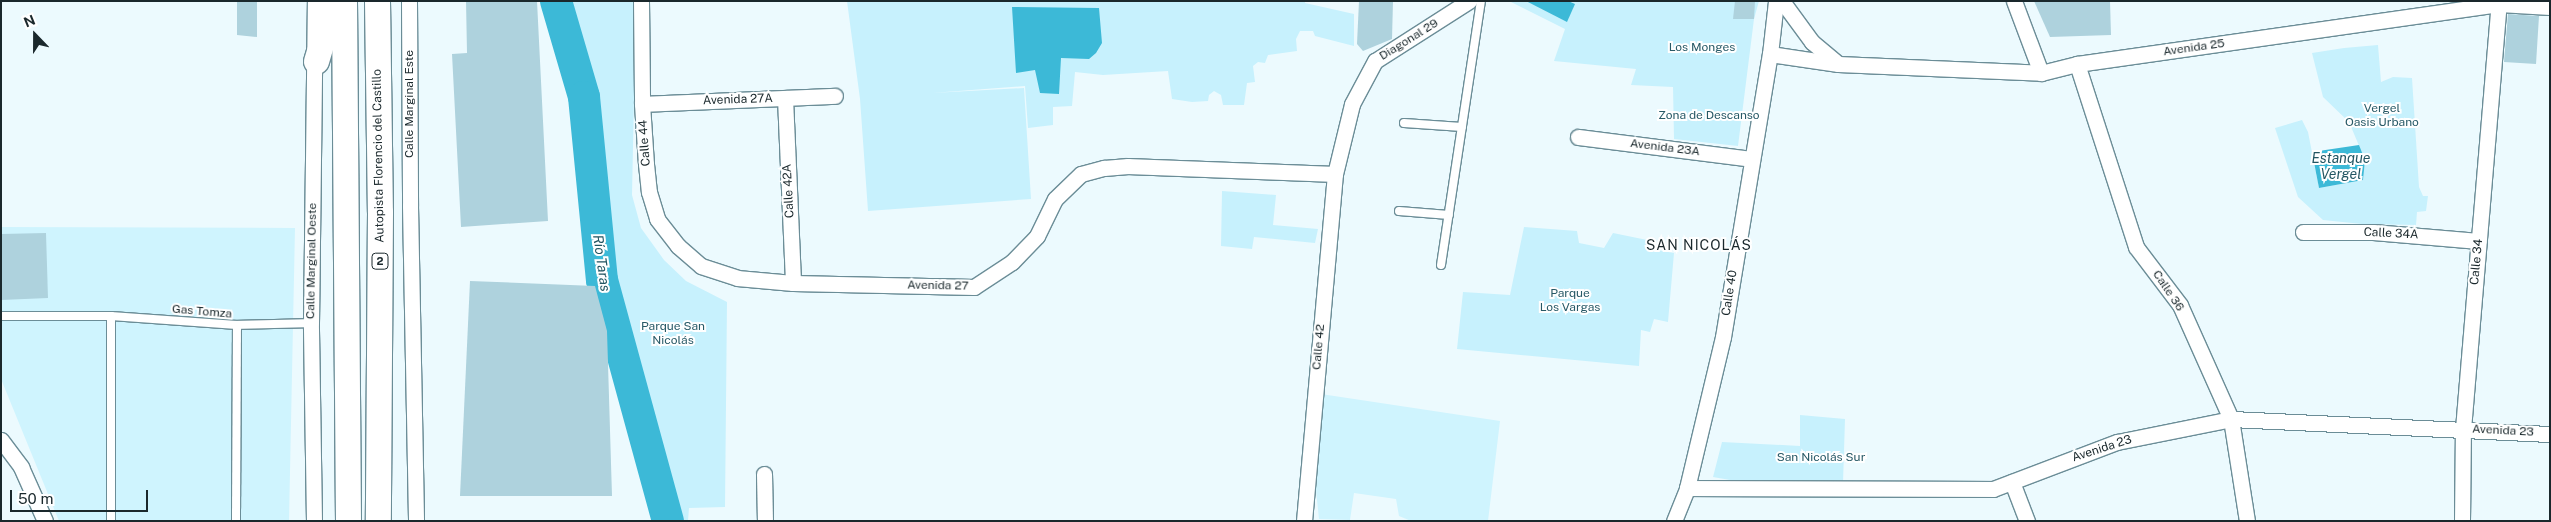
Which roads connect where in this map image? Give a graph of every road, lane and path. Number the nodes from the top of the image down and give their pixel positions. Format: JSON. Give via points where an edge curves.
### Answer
{"nodes":[{"id":1,"x":315,"y":1,"type":"edge"},
{"id":2,"x":334,"y":1,"type":"edge"},
{"id":3,"x":344,"y":1,"type":"edge"},
{"id":4,"x":377,"y":1,"type":"edge"},
{"id":5,"x":409,"y":1,"type":"edge"},
{"id":6,"x":641,"y":1,"type":"edge"},
{"id":7,"x":1469,"y":1,"type":"edge"},
{"id":8,"x":1481,"y":1,"type":"edge"},
{"id":9,"x":1776,"y":1,"type":"edge"},
{"id":10,"x":1782,"y":1,"type":"edge"},
{"id":11,"x":2014,"y":1,"type":"edge"},
{"id":12,"x":2499,"y":4,"type":"junction"},
{"id":13,"x":2550,"y":7,"type":"edge"},
{"id":14,"x":1770,"y":54,"type":"junction"},
{"id":15,"x":316,"y":61,"type":"junction"},
{"id":16,"x":1838,"y":64,"type":"junction"},
{"id":17,"x":2077,"y":64,"type":"junction"},
{"id":18,"x":2041,"y":73,"type":"junction"},
{"id":19,"x":835,"y":96,"type":"dead end"},
{"id":20,"x":785,"y":98,"type":"junction"},
{"id":21,"x":642,"y":104,"type":"junction"},
{"id":22,"x":1404,"y":123,"type":"dead end"},
{"id":23,"x":1462,"y":127,"type":"junction"},
{"id":24,"x":1578,"y":137,"type":"dead end"},
{"id":25,"x":1752,"y":159,"type":"junction"},
{"id":26,"x":1335,"y":174,"type":"junction"},
{"id":27,"x":1399,"y":211,"type":"dead end"},
{"id":28,"x":1449,"y":215,"type":"junction"},
{"id":29,"x":2303,"y":232,"type":"dead end"},
{"id":30,"x":2479,"y":241,"type":"junction"},
{"id":31,"x":1441,"y":265,"type":"dead end"},
{"id":32,"x":701,"y":266,"type":"joint"},
{"id":33,"x":793,"y":283,"type":"junction"},
{"id":34,"x":1,"y":316,"type":"edge"},
{"id":35,"x":111,"y":316,"type":"junction"},
{"id":36,"x":311,"y":323,"type":"junction"},
{"id":37,"x":237,"y":325,"type":"junction"},
{"id":38,"x":2231,"y":419,"type":"junction"},
{"id":39,"x":2463,"y":429,"type":"junction"},
{"id":40,"x":2550,"y":434,"type":"edge"},
{"id":41,"x":1,"y":440,"type":"edge"},
{"id":42,"x":764,"y":474,"type":"dead end"},
{"id":43,"x":2012,"y":482,"type":"junction"},
{"id":44,"x":1687,"y":488,"type":"junction"},
{"id":45,"x":45,"y":521,"type":"edge"},
{"id":46,"x":111,"y":521,"type":"edge"},
{"id":47,"x":236,"y":521,"type":"edge"},
{"id":48,"x":314,"y":521,"type":"edge"},
{"id":49,"x":348,"y":521,"type":"edge"},
{"id":50,"x":378,"y":521,"type":"edge"},
{"id":51,"x":416,"y":521,"type":"edge"},
{"id":52,"x":765,"y":521,"type":"edge"},
{"id":53,"x":1304,"y":521,"type":"edge"},
{"id":54,"x":1674,"y":521,"type":"edge"},
{"id":55,"x":2027,"y":521,"type":"edge"},
{"id":56,"x":2247,"y":521,"type":"edge"},
{"id":57,"x":2462,"y":521,"type":"edge"}],
"edges":[{"from":1,"to":15,"type":"street","name":"Calle Marginal Oeste"},
{"from":2,"to":15,"type":"highway"},
{"from":3,"to":49,"type":"highway"},
{"from":4,"to":50,"type":"highway","name":"Autopista Florencio del Castillo","number":"2","via":[[380,212]]},
{"from":5,"to":51,"type":"street","name":"Calle Marginal Este"},
{"from":6,"to":21,"type":"street","name":"Calle 44"},
{"from":7,"to":26,"type":"street","name":"Diagonal 29","via":[[1375,61],[1352,104]]},
{"from":8,"to":23,"type":"lane"},
{"from":9,"to":14,"type":"street","name":"Calle 40"},
{"from":10,"to":16,"type":"street","via":[[1812,42]]},
{"from":11,"to":18,"type":"street"},
{"from":12,"to":13,"type":"street","name":"Avenida 25"},
{"from":12,"to":17,"type":"street","name":"Avenida 25"},
{"from":12,"to":30,"type":"street","name":"Calle 34"},
{"from":14,"to":16,"type":"street","name":"Avenida 25"},
{"from":14,"to":25,"type":"street","name":"Calle 40"},
{"from":15,"to":36,"type":"street","name":"Calle Marginal Oeste"},
{"from":16,"to":18,"type":"street","name":"Avenida 25"},
{"from":17,"to":18,"type":"street","name":"Avenida 25"},
{"from":17,"to":38,"type":"street","name":"Calle 36","via":[[2136,247],[2180,305]]},
{"from":19,"to":20,"type":"street","name":"Avenida 27A"},
{"from":20,"to":21,"type":"street","name":"Avenida 27A"},
{"from":20,"to":33,"type":"street","name":"Calle 42A"},
{"from":21,"to":32,"type":"street","name":"Calle 44","via":[[649,192],[657,219],[678,246]]},
{"from":22,"to":23,"type":"lane"},
{"from":23,"to":28,"type":"lane"},
{"from":24,"to":25,"type":"street","name":"Avenida 23A"},
{"from":25,"to":44,"type":"street","name":"Calle 40","via":[[1723,337]]},
{"from":26,"to":33,"type":"street","name":"Avenida 27","via":[[1128,166],[1104,168],[1081,174],[1055,200],[1037,236],[1012,262],[974,287]]},
{"from":26,"to":53,"type":"street","name":"Calle 42"},
{"from":27,"to":28,"type":"lane"},
{"from":28,"to":31,"type":"lane"},
{"from":29,"to":30,"type":"street","name":"Calle 34A","via":[[2373,232]]},
{"from":30,"to":39,"type":"street","name":"Calle 34"},
{"from":32,"to":33,"type":"street","name":"Avenida 27","via":[[737,278]]},
{"from":34,"to":35,"type":"lane","name":"Gas Tomza"},
{"from":35,"to":37,"type":"lane","name":"Gas Tomza"},
{"from":35,"to":46,"type":"lane"},
{"from":36,"to":37,"type":"lane"},
{"from":36,"to":48,"type":"street","name":"Calle Marginal Oeste"},
{"from":37,"to":47,"type":"lane","name":"Gas Tomza"},
{"from":38,"to":39,"type":"street","name":"Avenida 23"},
{"from":38,"to":43,"type":"street","name":"Avenida 23","via":[[2117,442]]},
{"from":38,"to":56,"type":"street","name":"Calle 36"},
{"from":39,"to":40,"type":"street","name":"Avenida 23"},
{"from":39,"to":57,"type":"street","name":"Calle 34"},
{"from":41,"to":45,"type":"street","via":[[21,467]]},
{"from":42,"to":52,"type":"street"},
{"from":43,"to":44,"type":"street","name":"Avenida 23","via":[[1992,489]]},
{"from":43,"to":55,"type":"street"},
{"from":44,"to":54,"type":"street","name":"Calle 40"}]}
